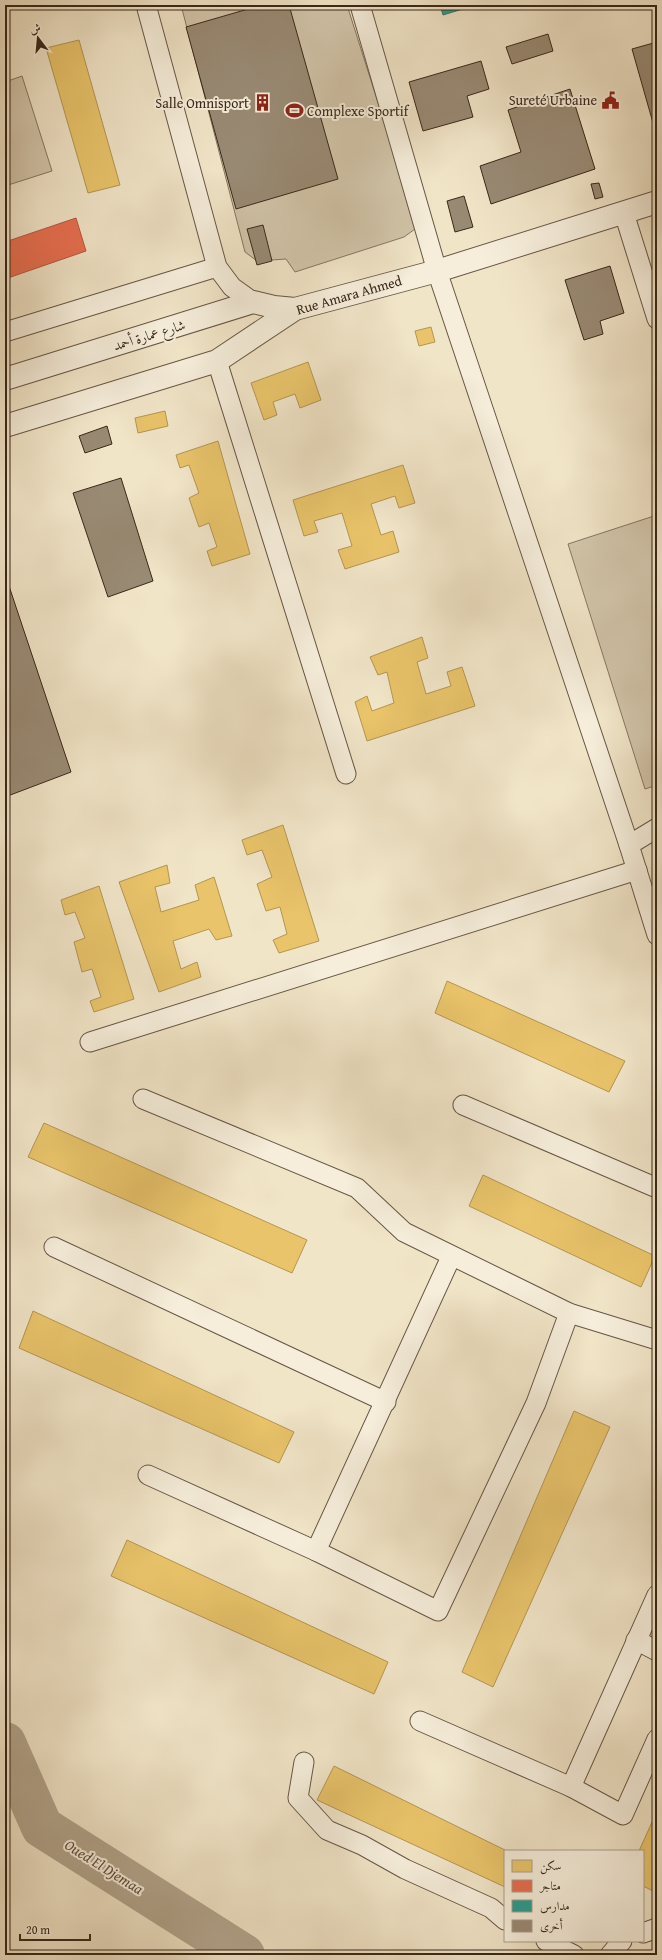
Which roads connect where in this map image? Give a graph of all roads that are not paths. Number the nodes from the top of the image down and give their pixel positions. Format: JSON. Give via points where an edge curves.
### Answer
{"nodes":[{"id":1,"x":146,"y":5,"type":"edge"},
{"id":2,"x":360,"y":5,"type":"edge"},
{"id":3,"x":657,"y":202,"type":"edge"},
{"id":4,"x":624,"y":213,"type":"junction"},
{"id":5,"x":217,"y":267,"type":"junction"},
{"id":6,"x":437,"y":271,"type":"junction"},
{"id":7,"x":253,"y":302,"type":"junction"},
{"id":8,"x":295,"y":309,"type":"junction"},
{"id":9,"x":657,"y":319,"type":"edge"},
{"id":10,"x":5,"y":332,"type":"edge"},
{"id":11,"x":217,"y":361,"type":"junction"},
{"id":12,"x":5,"y":379,"type":"edge"},
{"id":13,"x":5,"y":426,"type":"edge"},
{"id":14,"x":346,"y":774,"type":"dead end"},
{"id":15,"x":657,"y":828,"type":"edge"},
{"id":16,"x":629,"y":845,"type":"junction"},
{"id":17,"x":637,"y":870,"type":"junction"},
{"id":18,"x":657,"y":935,"type":"edge"},
{"id":19,"x":90,"y":1042,"type":"dead end"},
{"id":20,"x":144,"y":1100,"type":"dead end"},
{"id":21,"x":464,"y":1105,"type":"dead end"},
{"id":22,"x":657,"y":1188,"type":"edge"},
{"id":23,"x":54,"y":1247,"type":"dead end"},
{"id":24,"x":451,"y":1257,"type":"junction"},
{"id":25,"x":569,"y":1313,"type":"junction"},
{"id":26,"x":657,"y":1340,"type":"edge"},
{"id":27,"x":386,"y":1402,"type":"junction"},
{"id":28,"x":148,"y":1475,"type":"dead end"},
{"id":29,"x":316,"y":1551,"type":"junction"},
{"id":30,"x":657,"y":1595,"type":"edge"},
{"id":31,"x":636,"y":1640,"type":"junction"},
{"id":32,"x":657,"y":1651,"type":"edge"},
{"id":33,"x":420,"y":1721,"type":"dead end"},
{"id":34,"x":657,"y":1739,"type":"edge"},
{"id":35,"x":304,"y":1762,"type":"dead end"},
{"id":36,"x":570,"y":1787,"type":"junction"},
{"id":37,"x":504,"y":1919,"type":"edge"},
{"id":38,"x":657,"y":1928,"type":"edge"},
{"id":39,"x":644,"y":1933,"type":"edge"},
{"id":40,"x":548,"y":1942,"type":"edge"},
{"id":41,"x":621,"y":1942,"type":"edge"},
{"id":42,"x":574,"y":1955,"type":"edge"},
{"id":43,"x":610,"y":1955,"type":"edge"}],
"edges":[{"from":1,"to":5,"type":"street"},
{"from":2,"to":6,"type":"street"},
{"from":3,"to":4,"type":"street","name":"Rue Amara Ahmed"},
{"from":4,"to":6,"type":"street","name":"Rue Amara Ahmed"},
{"from":4,"to":9,"type":"street"},
{"from":5,"to":7,"type":"street","via":[[232,288]]},
{"from":5,"to":10,"type":"street"},
{"from":6,"to":8,"type":"street","name":"Rue Amara Ahmed"},
{"from":6,"to":16,"type":"street"},
{"from":7,"to":8,"type":"street","via":[[274,308]]},
{"from":7,"to":12,"type":"street","name":"شارع عمارة أحمد"},
{"from":8,"to":11,"type":"street","name":"Rue Amara Ahmed"},
{"from":11,"to":13,"type":"street","name":"Rue Amara Ahmed"},
{"from":11,"to":14,"type":"street"},
{"from":15,"to":16,"type":"street"},
{"from":16,"to":17,"type":"street"},
{"from":17,"to":18,"type":"street"},
{"from":17,"to":19,"type":"street"},
{"from":20,"to":24,"type":"street","via":[[357,1188],[404,1232]]},
{"from":21,"to":22,"type":"street"},
{"from":23,"to":27,"type":"street"},
{"from":24,"to":25,"type":"street"},
{"from":24,"to":27,"type":"street"},
{"from":25,"to":26,"type":"street"},
{"from":25,"to":29,"type":"street","via":[[536,1403],[438,1611]]},
{"from":27,"to":29,"type":"street"},
{"from":28,"to":29,"type":"street"},
{"from":30,"to":31,"type":"street"},
{"from":31,"to":32,"type":"street"},
{"from":31,"to":36,"type":"street"},
{"from":33,"to":36,"type":"street"},
{"from":34,"to":36,"type":"street","via":[[623,1815]]},
{"from":35,"to":37,"type":"street","via":[[298,1798],[327,1830],[362,1845],[405,1869],[484,1904]]},
{"from":38,"to":39,"type":"street"},
{"from":40,"to":42,"type":"street"},
{"from":41,"to":43,"type":"street"}]}
